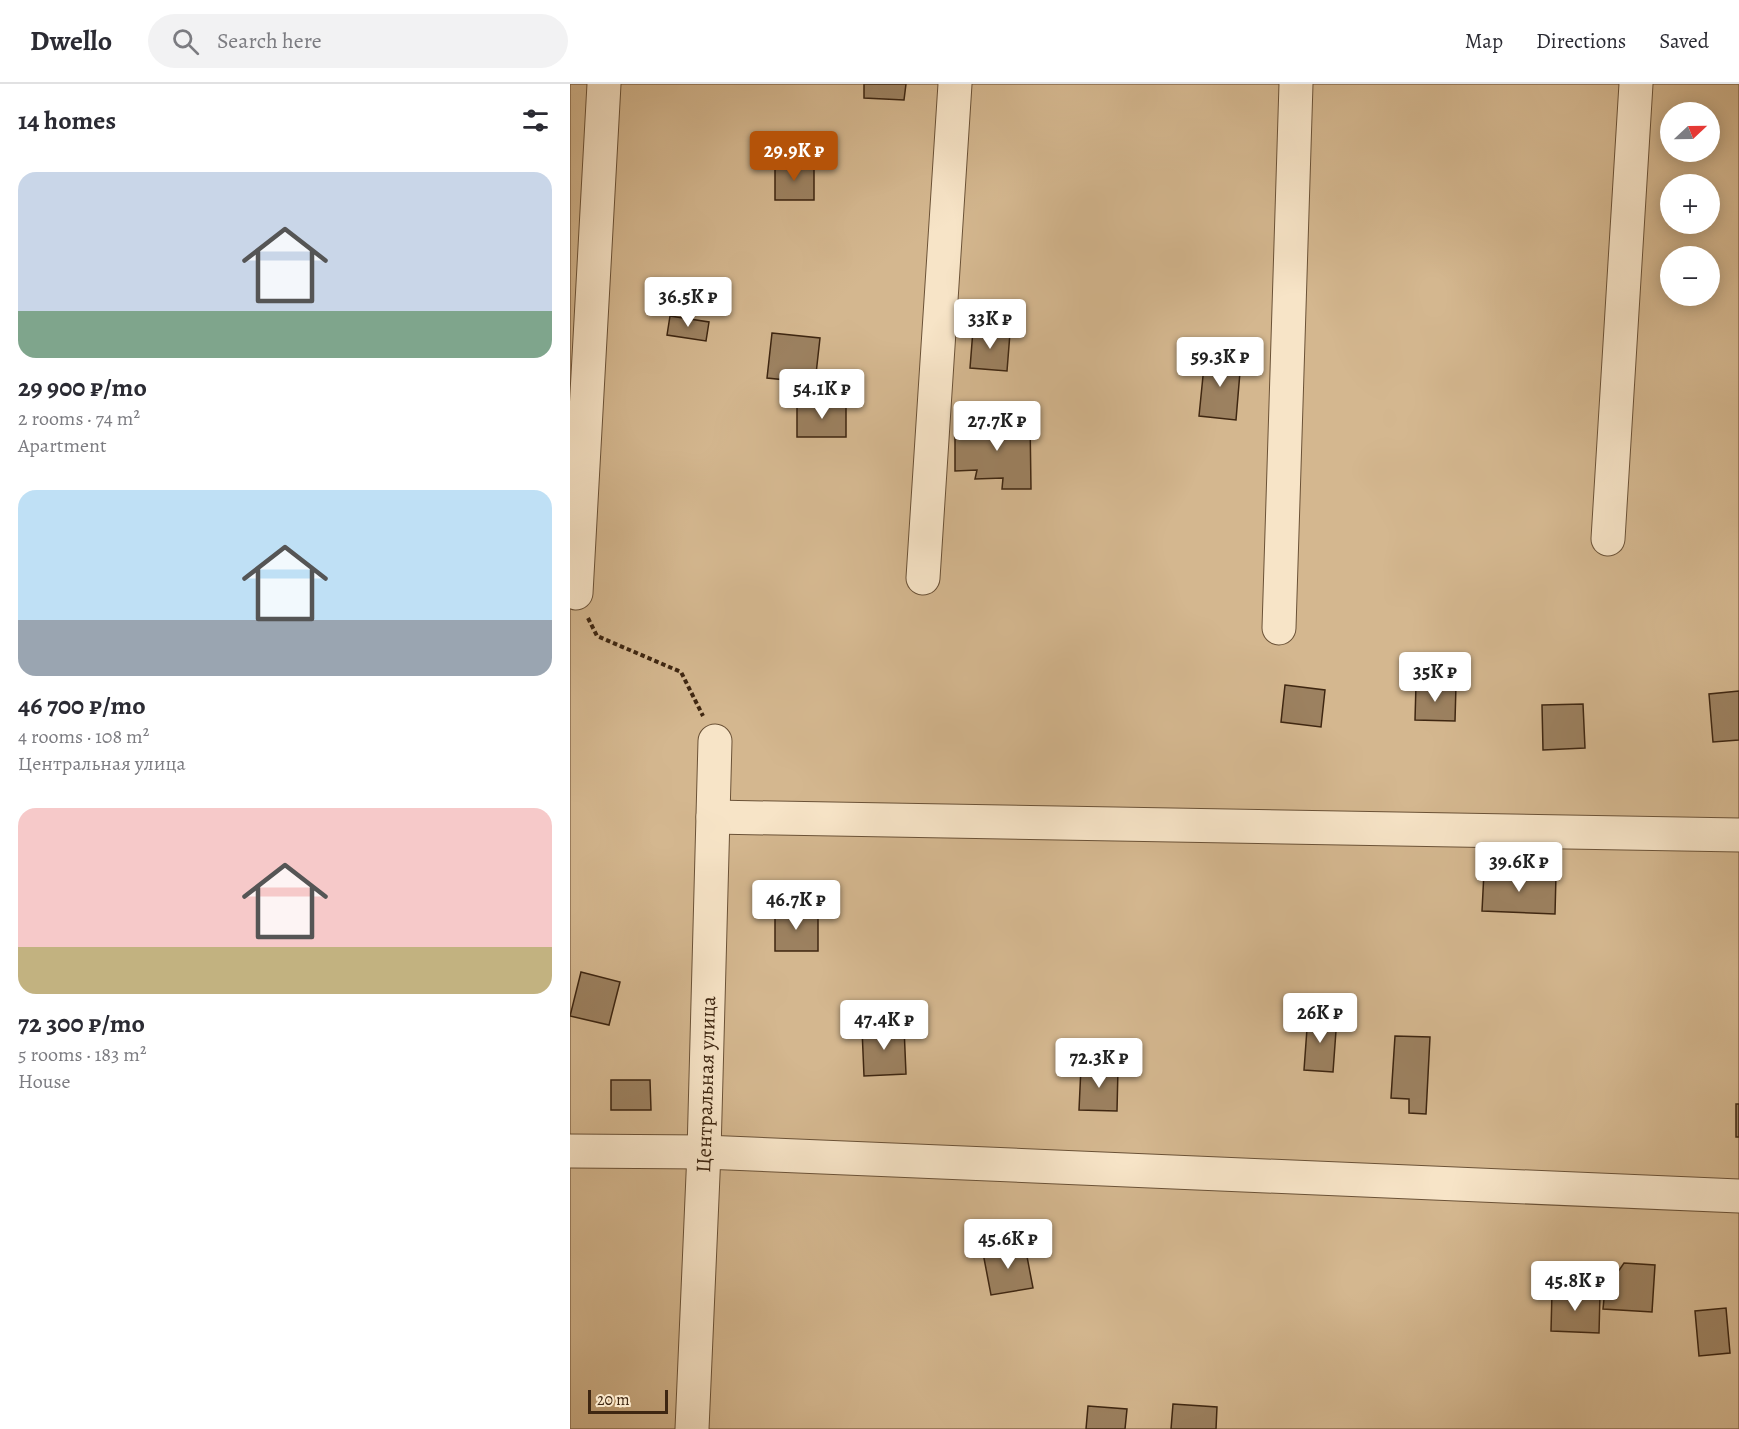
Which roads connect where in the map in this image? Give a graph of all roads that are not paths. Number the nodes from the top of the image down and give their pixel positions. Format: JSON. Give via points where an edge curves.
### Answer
{"nodes":[{"id":1,"x":604,"y":84,"type":"edge"},
{"id":2,"x":956,"y":84,"type":"edge"},
{"id":3,"x":1296,"y":84,"type":"edge"},
{"id":4,"x":1636,"y":84,"type":"edge"},
{"id":5,"x":1608,"y":539,"type":"dead end"},
{"id":6,"x":923,"y":578,"type":"dead end"},
{"id":7,"x":576,"y":593,"type":"road end"},
{"id":8,"x":1279,"y":628,"type":"dead end"},
{"id":9,"x":715,"y":741,"type":"road end"},
{"id":10,"x":713,"y":817,"type":"junction"},
{"id":11,"x":1739,"y":835,"type":"edge"},
{"id":12,"x":570,"y":1151,"type":"edge"},
{"id":13,"x":704,"y":1152,"type":"junction"},
{"id":14,"x":1739,"y":1196,"type":"edge"},
{"id":15,"x":692,"y":1429,"type":"edge"}],
"edges":[{"from":1,"to":7,"type":"street"},
{"from":2,"to":6,"type":"street"},
{"from":3,"to":8,"type":"street"},
{"from":4,"to":5,"type":"street"},
{"from":9,"to":10,"type":"street","name":"Центральная улица"},
{"from":10,"to":11,"type":"street"},
{"from":10,"to":13,"type":"street","name":"Центральная улица"},
{"from":12,"to":13,"type":"street"},
{"from":13,"to":14,"type":"street"},
{"from":13,"to":15,"type":"street","name":"Центральная улица"}]}
